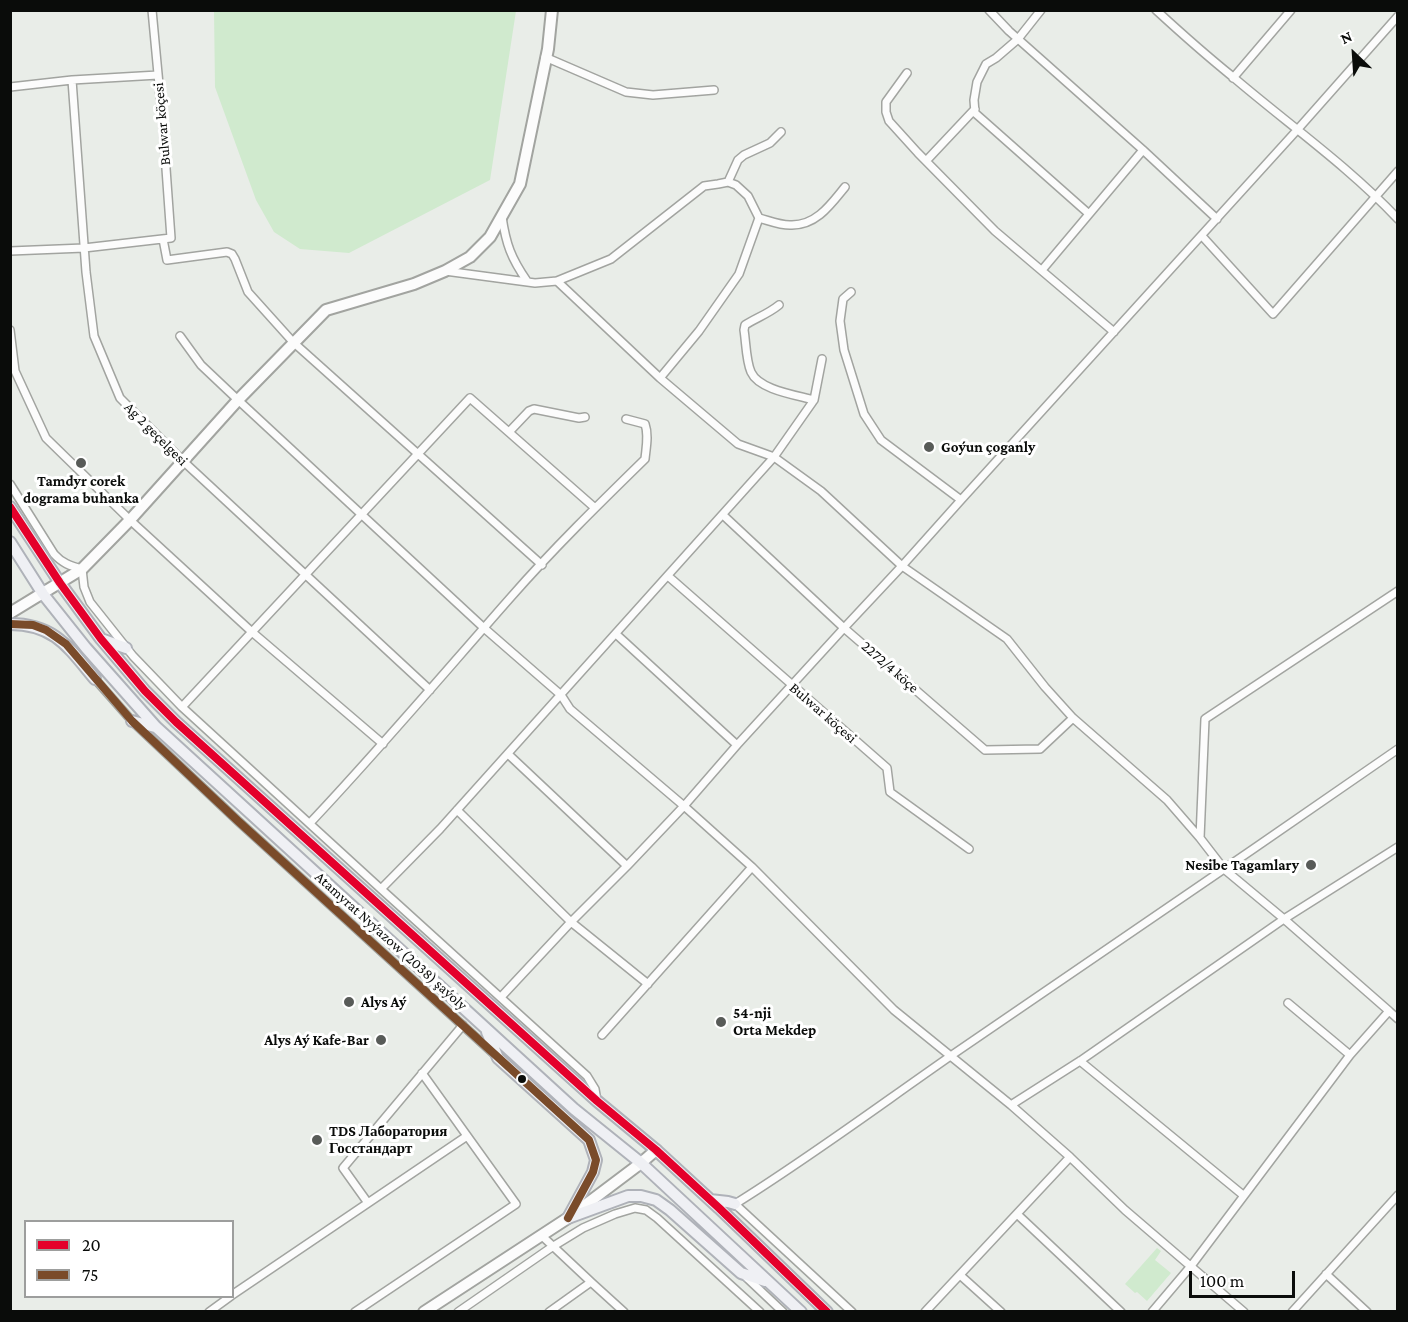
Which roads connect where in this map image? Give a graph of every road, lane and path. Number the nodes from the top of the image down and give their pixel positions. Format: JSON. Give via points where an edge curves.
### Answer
{"nodes":[{"id":1,"x":152,"y":10,"type":"edge"},
{"id":2,"x":552,"y":10,"type":"edge"},
{"id":3,"x":989,"y":10,"type":"edge"},
{"id":4,"x":1041,"y":10,"type":"edge"},
{"id":5,"x":1156,"y":10,"type":"edge"},
{"id":6,"x":1291,"y":10,"type":"edge"},
{"id":7,"x":1398,"y":16,"type":"edge"},
{"id":8,"x":1018,"y":39,"type":"junction"},
{"id":9,"x":545,"y":57,"type":"junction"},
{"id":10,"x":907,"y":73,"type":"dead end"},
{"id":11,"x":158,"y":75,"type":"junction"},
{"id":12,"x":1233,"y":78,"type":"junction"},
{"id":13,"x":72,"y":80,"type":"junction"},
{"id":14,"x":10,"y":87,"type":"edge"},
{"id":15,"x":714,"y":90,"type":"dead end"},
{"id":16,"x":975,"y":109,"type":"junction"},
{"id":17,"x":1298,"y":129,"type":"junction"},
{"id":18,"x":781,"y":132,"type":"dead end"},
{"id":19,"x":1143,"y":150,"type":"junction"},
{"id":20,"x":926,"y":161,"type":"junction"},
{"id":21,"x":1398,"y":171,"type":"edge"},
{"id":22,"x":728,"y":183,"type":"junction"},
{"id":23,"x":845,"y":187,"type":"dead end"},
{"id":24,"x":1376,"y":195,"type":"junction"},
{"id":25,"x":1089,"y":214,"type":"junction"},
{"id":26,"x":502,"y":216,"type":"junction"},
{"id":27,"x":759,"y":218,"type":"junction"},
{"id":28,"x":1217,"y":219,"type":"junction"},
{"id":29,"x":1398,"y":219,"type":"edge"},
{"id":30,"x":1202,"y":236,"type":"junction"},
{"id":31,"x":167,"y":238,"type":"junction"},
{"id":32,"x":84,"y":248,"type":"junction"},
{"id":33,"x":10,"y":251,"type":"edge"},
{"id":34,"x":1042,"y":270,"type":"junction"},
{"id":35,"x":446,"y":272,"type":"junction"},
{"id":36,"x":527,"y":281,"type":"junction"},
{"id":37,"x":556,"y":281,"type":"junction"},
{"id":38,"x":851,"y":292,"type":"dead end"},
{"id":39,"x":778,"y":305,"type":"dead end"},
{"id":40,"x":10,"y":330,"type":"edge"},
{"id":41,"x":1114,"y":332,"type":"junction"},
{"id":42,"x":180,"y":336,"type":"dead end"},
{"id":43,"x":293,"y":342,"type":"junction"},
{"id":44,"x":822,"y":359,"type":"dead end"},
{"id":45,"x":660,"y":378,"type":"junction"},
{"id":46,"x":238,"y":400,"type":"junction"},
{"id":47,"x":814,"y":400,"type":"junction"},
{"id":48,"x":585,"y":417,"type":"dead end"},
{"id":49,"x":626,"y":419,"type":"dead end"},
{"id":50,"x":509,"y":432,"type":"junction"},
{"id":51,"x":418,"y":454,"type":"junction"},
{"id":52,"x":774,"y":457,"type":"junction"},
{"id":53,"x":183,"y":461,"type":"junction"},
{"id":54,"x":10,"y":484,"type":"edge"},
{"id":55,"x":961,"y":500,"type":"junction"},
{"id":56,"x":10,"y":507,"type":"edge"},
{"id":57,"x":595,"y":508,"type":"junction"},
{"id":58,"x":723,"y":514,"type":"junction"},
{"id":59,"x":362,"y":515,"type":"junction"},
{"id":60,"x":130,"y":520,"type":"junction"},
{"id":61,"x":10,"y":542,"type":"edge"},
{"id":62,"x":542,"y":565,"type":"junction"},
{"id":63,"x":902,"y":566,"type":"junction"},
{"id":64,"x":82,"y":569,"type":"junction"},
{"id":65,"x":307,"y":574,"type":"junction"},
{"id":66,"x":668,"y":576,"type":"junction"},
{"id":67,"x":60,"y":582,"type":"junction"},
{"id":68,"x":1398,"y":591,"type":"edge"},
{"id":69,"x":43,"y":594,"type":"junction"},
{"id":70,"x":10,"y":613,"type":"edge"},
{"id":71,"x":10,"y":624,"type":"edge"},
{"id":72,"x":484,"y":628,"type":"junction"},
{"id":73,"x":844,"y":628,"type":"junction"},
{"id":74,"x":252,"y":632,"type":"junction"},
{"id":75,"x":616,"y":634,"type":"junction"},
{"id":76,"x":100,"y":639,"type":"junction"},
{"id":77,"x":86,"y":648,"type":"junction"},
{"id":78,"x":126,"y":648,"type":"junction"},
{"id":79,"x":95,"y":679,"type":"junction"},
{"id":80,"x":792,"y":686,"type":"junction"},
{"id":81,"x":430,"y":690,"type":"junction"},
{"id":82,"x":561,"y":695,"type":"junction"},
{"id":83,"x":182,"y":707,"type":"junction"},
{"id":84,"x":1073,"y":718,"type":"junction"},
{"id":85,"x":132,"y":721,"type":"junction"},
{"id":86,"x":156,"y":727,"type":"junction"},
{"id":87,"x":383,"y":744,"type":"junction"},
{"id":88,"x":737,"y":745,"type":"junction"},
{"id":89,"x":1398,"y":749,"type":"edge"},
{"id":90,"x":508,"y":754,"type":"junction"},
{"id":91,"x":684,"y":806,"type":"junction"},
{"id":92,"x":457,"y":810,"type":"junction"},
{"id":93,"x":310,"y":823,"type":"junction"},
{"id":94,"x":1200,"y":838,"type":"junction"},
{"id":95,"x":1398,"y":847,"type":"edge"},
{"id":96,"x":969,"y":849,"type":"dead end"},
{"id":97,"x":627,"y":866,"type":"junction"},
{"id":98,"x":752,"y":867,"type":"junction"},
{"id":99,"x":1224,"y":869,"type":"junction"},
{"id":100,"x":381,"y":889,"type":"junction"},
{"id":101,"x":1284,"y":919,"type":"junction"},
{"id":102,"x":571,"y":922,"type":"junction"},
{"id":103,"x":648,"y":984,"type":"junction"},
{"id":104,"x":501,"y":998,"type":"junction"},
{"id":105,"x":1288,"y":1003,"type":"dead end"},
{"id":106,"x":1389,"y":1011,"type":"junction"},
{"id":107,"x":1398,"y":1019,"type":"edge"},
{"id":108,"x":463,"y":1025,"type":"junction"},
{"id":109,"x":485,"y":1026,"type":"junction"},
{"id":110,"x":602,"y":1035,"type":"dead end"},
{"id":111,"x":1350,"y":1055,"type":"junction"},
{"id":112,"x":950,"y":1056,"type":"junction"},
{"id":113,"x":498,"y":1058,"type":"junction"},
{"id":114,"x":1080,"y":1061,"type":"junction"},
{"id":115,"x":422,"y":1073,"type":"junction"},
{"id":116,"x":597,"y":1101,"type":"junction"},
{"id":117,"x":547,"y":1102,"type":"junction"},
{"id":118,"x":1011,"y":1106,"type":"junction"},
{"id":119,"x":574,"y":1108,"type":"junction"},
{"id":120,"x":467,"y":1136,"type":"junction"},
{"id":121,"x":656,"y":1150,"type":"junction"},
{"id":122,"x":1070,"y":1157,"type":"junction"},
{"id":123,"x":641,"y":1163,"type":"junction"},
{"id":124,"x":1243,"y":1195,"type":"junction"},
{"id":125,"x":1398,"y":1195,"type":"edge"},
{"id":126,"x":710,"y":1200,"type":"junction"},
{"id":127,"x":369,"y":1203,"type":"junction"},
{"id":128,"x":735,"y":1204,"type":"junction"},
{"id":129,"x":688,"y":1206,"type":"junction"},
{"id":130,"x":1017,"y":1214,"type":"junction"},
{"id":131,"x":568,"y":1218,"type":"junction"},
{"id":132,"x":541,"y":1235,"type":"junction"},
{"id":133,"x":704,"y":1239,"type":"junction"},
{"id":134,"x":552,"y":1247,"type":"junction"},
{"id":135,"x":1191,"y":1266,"type":"junction"},
{"id":136,"x":741,"y":1273,"type":"junction"},
{"id":137,"x":1326,"y":1274,"type":"junction"},
{"id":138,"x":960,"y":1275,"type":"junction"},
{"id":139,"x":591,"y":1282,"type":"junction"},
{"id":140,"x":771,"y":1284,"type":"junction"},
{"id":141,"x":234,"y":1295,"type":"edge"},
{"id":142,"x":229,"y":1298,"type":"edge"},
{"id":143,"x":208,"y":1311,"type":"edge"},
{"id":144,"x":355,"y":1311,"type":"edge"},
{"id":145,"x":424,"y":1311,"type":"edge"},
{"id":146,"x":458,"y":1311,"type":"edge"},
{"id":147,"x":549,"y":1311,"type":"edge"},
{"id":148,"x":624,"y":1311,"type":"edge"},
{"id":149,"x":760,"y":1311,"type":"edge"},
{"id":150,"x":783,"y":1311,"type":"edge"},
{"id":151,"x":801,"y":1311,"type":"edge"},
{"id":152,"x":827,"y":1311,"type":"edge"},
{"id":153,"x":852,"y":1311,"type":"edge"},
{"id":154,"x":925,"y":1311,"type":"edge"},
{"id":155,"x":1001,"y":1311,"type":"edge"},
{"id":156,"x":1121,"y":1311,"type":"edge"},
{"id":157,"x":1152,"y":1311,"type":"edge"},
{"id":158,"x":1244,"y":1311,"type":"edge"},
{"id":159,"x":1292,"y":1311,"type":"edge"},
{"id":160,"x":1367,"y":1311,"type":"edge"}],
"edges":[{"from":1,"to":11,"type":"street","name":"Bulwar köçesi"},
{"from":2,"to":9,"type":"street"},
{"from":3,"to":8,"type":"street"},
{"from":4,"to":8,"type":"street"},
{"from":5,"to":12,"type":"street"},
{"from":6,"to":12,"type":"street"},
{"from":7,"to":17,"type":"street"},
{"from":8,"to":16,"type":"street","via":[[986,64],[977,82]]},
{"from":8,"to":19,"type":"street"},
{"from":9,"to":15,"type":"street","via":[[626,92],[653,95]]},
{"from":9,"to":26,"type":"street","via":[[520,184]]},
{"from":10,"to":20,"type":"street","via":[[886,102],[886,112]]},
{"from":11,"to":13,"type":"street"},
{"from":11,"to":31,"type":"street","name":"Bulwar köçesi"},
{"from":12,"to":17,"type":"street"},
{"from":13,"to":14,"type":"street"},
{"from":13,"to":32,"type":"street","name":"Ag 2 geçelgesi"},
{"from":16,"to":20,"type":"street"},
{"from":16,"to":25,"type":"street"},
{"from":17,"to":24,"type":"street"},
{"from":17,"to":28,"type":"street"},
{"from":18,"to":22,"type":"street","via":[[770,143],[738,160]]},
{"from":19,"to":25,"type":"street"},
{"from":19,"to":28,"type":"street"},
{"from":20,"to":34,"type":"street","via":[[995,231]]},
{"from":21,"to":24,"type":"street"},
{"from":22,"to":27,"type":"street","via":[[748,196]]},
{"from":22,"to":37,"type":"street","via":[[704,186],[611,260]]},
{"from":23,"to":27,"type":"street","via":[[824,213],[812,220],[793,225]]},
{"from":24,"to":29,"type":"street"},
{"from":24,"to":30,"type":"street","via":[[1273,314]]},
{"from":25,"to":34,"type":"street"},
{"from":26,"to":35,"type":"street","via":[[490,237],[470,257]]},
{"from":26,"to":36,"type":"street","via":[[508,249]]},
{"from":27,"to":45,"type":"street","via":[[739,274]]},
{"from":28,"to":30,"type":"street"},
{"from":30,"to":41,"type":"street"},
{"from":31,"to":32,"type":"street"},
{"from":31,"to":43,"type":"street","via":[[167,260],[232,254],[248,292]]},
{"from":32,"to":33,"type":"street"},
{"from":32,"to":53,"type":"street","name":"Ag 2 geçelgesi","via":[[94,336],[120,398]]},
{"from":34,"to":41,"type":"street"},
{"from":35,"to":36,"type":"street"},
{"from":35,"to":43,"type":"street","via":[[326,310]]},
{"from":36,"to":37,"type":"street"},
{"from":37,"to":45,"type":"street"},
{"from":38,"to":55,"type":"street","via":[[843,299],[840,321],[844,350],[864,414],[881,440]]},
{"from":39,"to":47,"type":"street","via":[[745,325],[750,371],[761,384]]},
{"from":40,"to":60,"type":"street","via":[[15,371],[46,438]]},
{"from":41,"to":55,"type":"street"},
{"from":42,"to":46,"type":"street","via":[[201,365]]},
{"from":43,"to":46,"type":"street"},
{"from":43,"to":51,"type":"street"},
{"from":44,"to":47,"type":"street"},
{"from":45,"to":52,"type":"street","via":[[738,444]]},
{"from":46,"to":53,"type":"street"},
{"from":46,"to":59,"type":"street"},
{"from":47,"to":52,"type":"street"},
{"from":48,"to":50,"type":"street","via":[[534,409]]},
{"from":49,"to":57,"type":"street","via":[[645,424],[645,459]]},
{"from":50,"to":51,"type":"street","via":[[470,398]]},
{"from":50,"to":57,"type":"street"},
{"from":51,"to":59,"type":"street"},
{"from":51,"to":62,"type":"street"},
{"from":52,"to":58,"type":"street"},
{"from":52,"to":63,"type":"street","via":[[821,491]]},
{"from":53,"to":60,"type":"street"},
{"from":53,"to":65,"type":"street","name":"Ag 2 geçelgesi"},
{"from":54,"to":64,"type":"street","via":[[54,554],[62,562]]},
{"from":55,"to":63,"type":"street"},
{"from":56,"to":67,"type":"main road","name":"Atamyrat Nyýazow (2038) şaýoly"},
{"from":57,"to":62,"type":"street"},
{"from":58,"to":66,"type":"street"},
{"from":58,"to":73,"type":"street","name":"2272/4 köçe"},
{"from":59,"to":65,"type":"street"},
{"from":59,"to":72,"type":"street"},
{"from":60,"to":64,"type":"street"},
{"from":60,"to":74,"type":"street"},
{"from":61,"to":69,"type":"main road","name":"Atamyrat Nyýazow (2038) şaýoly"},
{"from":62,"to":72,"type":"street"},
{"from":63,"to":73,"type":"street"},
{"from":63,"to":84,"type":"street","via":[[1007,639]]},
{"from":64,"to":67,"type":"street"},
{"from":64,"to":78,"type":"street","via":[[90,602]]},
{"from":65,"to":74,"type":"street"},
{"from":65,"to":81,"type":"street","name":"Ag 2 geçelgesi"},
{"from":66,"to":75,"type":"street"},
{"from":66,"to":80,"type":"street","name":"Bulwar köçesi"},
{"from":67,"to":69,"type":"street"},
{"from":67,"to":76,"type":"main road","name":"Atamyrat Nyýazow (2038) şaýoly"},
{"from":68,"to":94,"type":"street","via":[[1205,719]]},
{"from":69,"to":70,"type":"street"},
{"from":69,"to":77,"type":"main road","name":"Atamyrat Nyýazow (2038) şaýoly"},
{"from":71,"to":79,"type":"main road","via":[[33,626],[58,637]]},
{"from":72,"to":81,"type":"street"},
{"from":72,"to":82,"type":"street"},
{"from":73,"to":80,"type":"street"},
{"from":73,"to":84,"type":"street","name":"2272/4 köçe","via":[[985,750],[1040,749]]},
{"from":74,"to":83,"type":"street"},
{"from":74,"to":87,"type":"street"},
{"from":75,"to":82,"type":"street"},
{"from":75,"to":88,"type":"street"},
{"from":76,"to":78,"type":"main road"},
{"from":76,"to":116,"type":"main road","name":"Atamyrat Nyýazow (2038) şaýoly","via":[[176,722]]},
{"from":77,"to":79,"type":"main road"},
{"from":77,"to":86,"type":"main road","name":"Atamyrat Nyýazow (2038) şaýoly"},
{"from":78,"to":83,"type":"street"},
{"from":79,"to":85,"type":"street"},
{"from":80,"to":88,"type":"street"},
{"from":80,"to":96,"type":"street","name":"Bulwar köçesi","via":[[886,768],[890,792]]},
{"from":81,"to":87,"type":"street"},
{"from":82,"to":90,"type":"street"},
{"from":82,"to":91,"type":"street","via":[[570,709]]},
{"from":83,"to":93,"type":"street"},
{"from":84,"to":94,"type":"street","via":[[1167,800]]},
{"from":85,"to":86,"type":"main road"},
{"from":85,"to":108,"type":"street"},
{"from":86,"to":109,"type":"main road","name":"Atamyrat Nyýazow (2038) şaýoly"},
{"from":87,"to":93,"type":"street"},
{"from":88,"to":91,"type":"street"},
{"from":89,"to":99,"type":"street"},
{"from":90,"to":92,"type":"street"},
{"from":90,"to":97,"type":"street"},
{"from":91,"to":97,"type":"street"},
{"from":91,"to":98,"type":"street"},
{"from":92,"to":100,"type":"street"},
{"from":92,"to":102,"type":"street"},
{"from":93,"to":100,"type":"street"},
{"from":94,"to":99,"type":"street"},
{"from":95,"to":101,"type":"street"},
{"from":97,"to":102,"type":"street"},
{"from":98,"to":103,"type":"street"},
{"from":98,"to":112,"type":"street","via":[[894,1010]]},
{"from":99,"to":101,"type":"street"},
{"from":99,"to":112,"type":"street"},
{"from":100,"to":104,"type":"street"},
{"from":101,"to":106,"type":"street"},
{"from":101,"to":114,"type":"street"},
{"from":102,"to":103,"type":"street"},
{"from":102,"to":104,"type":"street"},
{"from":103,"to":110,"type":"street"},
{"from":104,"to":116,"type":"street","via":[[588,1076]]},
{"from":105,"to":111,"type":"street"},
{"from":106,"to":107,"type":"street"},
{"from":106,"to":111,"type":"street"},
{"from":108,"to":113,"type":"street"},
{"from":108,"to":115,"type":"street"},
{"from":109,"to":113,"type":"main road"},
{"from":109,"to":119,"type":"main road","name":"Atamyrat Nyýazow (2038) şaýoly"},
{"from":111,"to":124,"type":"street"},
{"from":112,"to":118,"type":"street"},
{"from":112,"to":128,"type":"street"},
{"from":113,"to":117,"type":"main road"},
{"from":114,"to":118,"type":"street"},
{"from":114,"to":124,"type":"street"},
{"from":115,"to":120,"type":"street"},
{"from":115,"to":127,"type":"street","via":[[343,1168]]},
{"from":116,"to":121,"type":"main road","name":"Atamyrat Nyýazow (2038) şaýoly"},
{"from":117,"to":119,"type":"main road"},
{"from":117,"to":131,"type":"main road","via":[[589,1140],[596,1160]]},
{"from":118,"to":122,"type":"street"},
{"from":119,"to":123,"type":"main road","name":"Atamyrat Nyýazow (2038) şaýoly"},
{"from":120,"to":127,"type":"street"},
{"from":120,"to":144,"type":"street","via":[[516,1204]]},
{"from":121,"to":123,"type":"street"},
{"from":121,"to":126,"type":"main road","name":"Atamyrat Nyýazow (2038) şaýoly"},
{"from":122,"to":130,"type":"street"},
{"from":122,"to":135,"type":"street"},
{"from":123,"to":129,"type":"main road","name":"Atamyrat Nyýazow (2038) şaýoly"},
{"from":123,"to":131,"type":"street"},
{"from":124,"to":135,"type":"street"},
{"from":125,"to":137,"type":"street"},
{"from":126,"to":128,"type":"main road"},
{"from":126,"to":152,"type":"main road","name":"Atamyrat Nyýazow (2038) şaýoly"},
{"from":127,"to":141,"type":"street"},
{"from":128,"to":153,"type":"street"},
{"from":129,"to":133,"type":"main road"},
{"from":129,"to":140,"type":"main road","name":"Atamyrat Nyýazow (2038) şaýoly"},
{"from":130,"to":138,"type":"street"},
{"from":130,"to":156,"type":"street"},
{"from":131,"to":132,"type":"street"},
{"from":131,"to":133,"type":"main road","via":[[615,1200],[641,1196],[656,1200]]},
{"from":132,"to":134,"type":"street"},
{"from":132,"to":145,"type":"street"},
{"from":133,"to":136,"type":"main road"},
{"from":134,"to":139,"type":"street"},
{"from":134,"to":146,"type":"street"},
{"from":134,"to":149,"type":"street","via":[[615,1214],[635,1208],[646,1210]]},
{"from":135,"to":157,"type":"street"},
{"from":135,"to":158,"type":"street"},
{"from":136,"to":140,"type":"main road"},
{"from":136,"to":150,"type":"street"},
{"from":137,"to":159,"type":"street"},
{"from":137,"to":160,"type":"street"},
{"from":138,"to":154,"type":"street"},
{"from":138,"to":155,"type":"street"},
{"from":139,"to":147,"type":"street"},
{"from":139,"to":148,"type":"street"},
{"from":140,"to":151,"type":"main road","name":"Atamyrat Nyýazow (2038) şaýoly"},
{"from":142,"to":143,"type":"street"}]}
